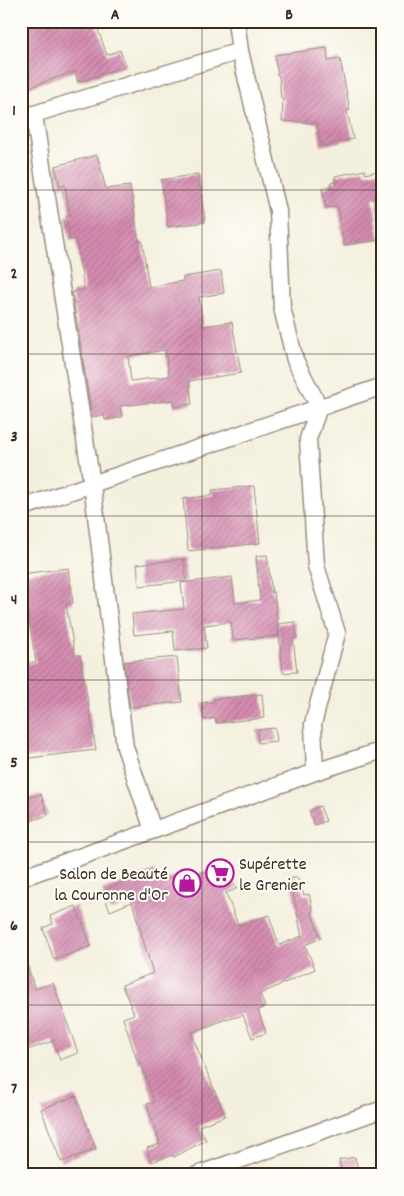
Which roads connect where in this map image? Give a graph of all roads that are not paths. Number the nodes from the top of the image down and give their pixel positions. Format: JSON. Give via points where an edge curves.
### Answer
{"nodes":[{"id":1,"x":236,"y":21,"type":"edge"},
{"id":2,"x":240,"y":51,"type":"junction"},
{"id":3,"x":28,"y":117,"type":"edge"},
{"id":4,"x":383,"y":386,"type":"edge"},
{"id":5,"x":319,"y":407,"type":"junction"},
{"id":6,"x":92,"y":484,"type":"junction"},
{"id":7,"x":21,"y":508,"type":"edge"},
{"id":8,"x":383,"y":750,"type":"edge"},
{"id":9,"x":315,"y":772,"type":"junction"},
{"id":10,"x":153,"y":830,"type":"junction"},
{"id":11,"x":21,"y":878,"type":"edge"},
{"id":12,"x":383,"y":1109,"type":"edge"},
{"id":13,"x":197,"y":1175,"type":"edge"}],
"edges":[{"from":1,"to":2,"type":"street"},
{"from":2,"to":3,"type":"street"},
{"from":2,"to":5,"type":"street","via":[[278,212],[282,308],[295,360]]},
{"from":3,"to":6,"type":"street"},
{"from":4,"to":5,"type":"street"},
{"from":5,"to":6,"type":"street"},
{"from":5,"to":9,"type":"street","via":[[308,439],[316,566],[336,633],[312,724]]},
{"from":6,"to":7,"type":"street"},
{"from":6,"to":10,"type":"street","via":[[125,747]]},
{"from":8,"to":9,"type":"street"},
{"from":9,"to":10,"type":"street"},
{"from":10,"to":11,"type":"street"},
{"from":12,"to":13,"type":"street"}]}
